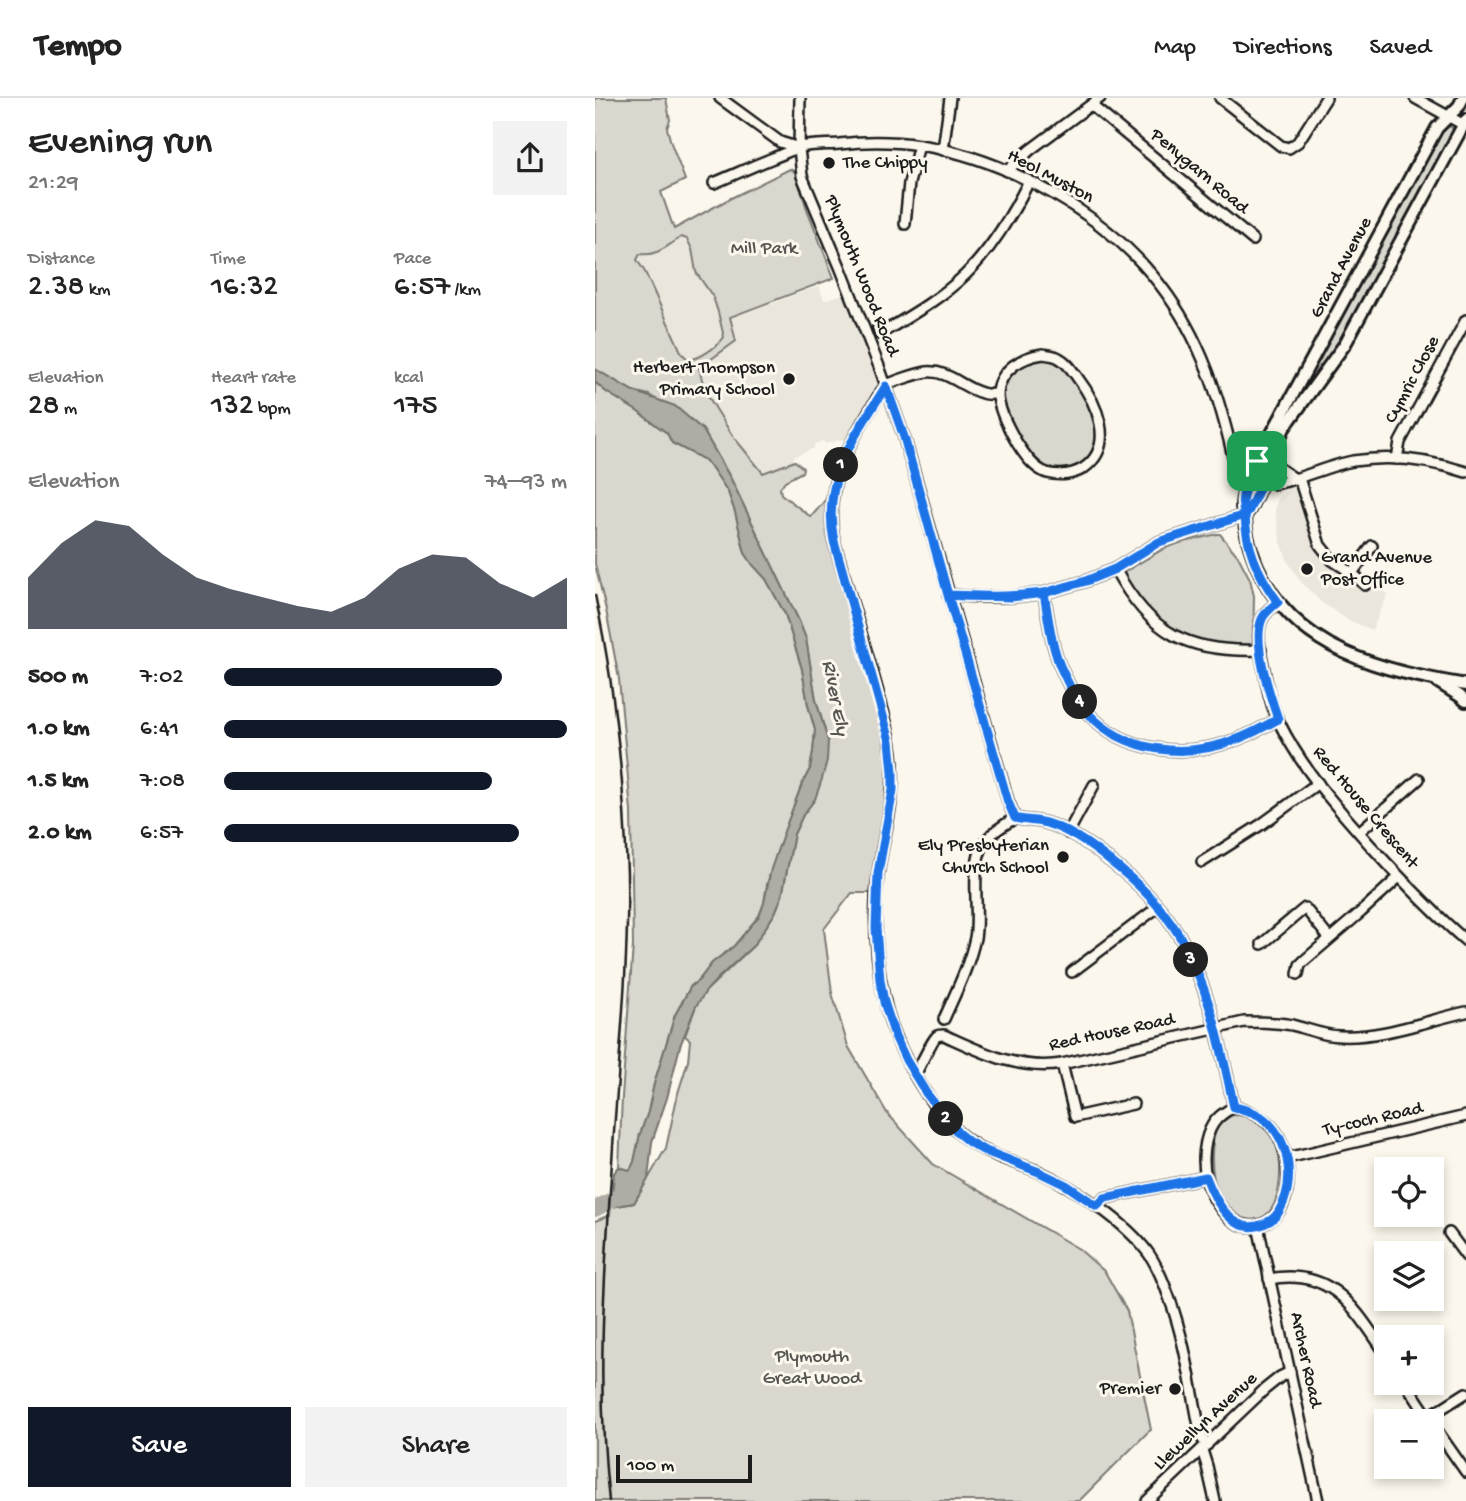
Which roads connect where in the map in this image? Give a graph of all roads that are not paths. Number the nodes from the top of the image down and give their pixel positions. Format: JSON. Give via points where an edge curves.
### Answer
{"nodes":[{"id":1,"x":720,"y":98,"type":"edge"},
{"id":2,"x":800,"y":98,"type":"edge"},
{"id":3,"x":950,"y":98,"type":"edge"},
{"id":4,"x":1100,"y":98,"type":"edge"},
{"id":5,"x":1220,"y":98,"type":"edge"},
{"id":6,"x":1326,"y":98,"type":"edge"},
{"id":7,"x":1415,"y":98,"type":"edge"},
{"id":8,"x":1463,"y":98,"type":"edge"},
{"id":9,"x":1091,"y":105,"type":"junction"},
{"id":10,"x":1448,"y":116,"type":"junction"},
{"id":11,"x":1465,"y":123,"type":"edge"},
{"id":12,"x":919,"y":145,"type":"junction"},
{"id":13,"x":799,"y":148,"type":"junction"},
{"id":14,"x":943,"y":150,"type":"junction"},
{"id":15,"x":1007,"y":171,"type":"junction"},
{"id":16,"x":1029,"y":181,"type":"junction"},
{"id":17,"x":714,"y":183,"type":"dead end"},
{"id":18,"x":905,"y":225,"type":"dead end"},
{"id":19,"x":1254,"y":240,"type":"dead end"},
{"id":20,"x":1466,"y":320,"type":"edge"},
{"id":21,"x":878,"y":328,"type":"dead end"},
{"id":22,"x":886,"y":386,"type":"junction"},
{"id":23,"x":998,"y":394,"type":"junction"},
{"id":24,"x":1397,"y":459,"type":"junction"},
{"id":25,"x":1234,"y":461,"type":"dead end"},
{"id":26,"x":1255,"y":465,"type":"junction"},
{"id":27,"x":1268,"y":471,"type":"junction"},
{"id":28,"x":1466,"y":472,"type":"edge"},
{"id":29,"x":1297,"y":478,"type":"junction"},
{"id":30,"x":1245,"y":515,"type":"junction"},
{"id":31,"x":1372,"y":546,"type":"dead end"},
{"id":32,"x":1115,"y":569,"type":"junction"},
{"id":33,"x":1352,"y":573,"type":"junction"},
{"id":34,"x":1365,"y":585,"type":"dead end"},
{"id":35,"x":1044,"y":593,"type":"junction"},
{"id":36,"x":948,"y":595,"type":"junction"},
{"id":37,"x":1278,"y":602,"type":"junction"},
{"id":38,"x":1261,"y":650,"type":"junction"},
{"id":39,"x":1432,"y":679,"type":"junction"},
{"id":40,"x":1466,"y":685,"type":"edge"},
{"id":41,"x":1466,"y":701,"type":"edge"},
{"id":42,"x":1278,"y":719,"type":"junction"},
{"id":43,"x":1419,"y":779,"type":"dead end"},
{"id":44,"x":1318,"y":783,"type":"junction"},
{"id":45,"x":1094,"y":785,"type":"dead end"},
{"id":46,"x":1015,"y":818,"type":"junction"},
{"id":47,"x":1359,"y":832,"type":"junction"},
{"id":48,"x":1068,"y":833,"type":"junction"},
{"id":49,"x":1202,"y":862,"type":"dead end"},
{"id":50,"x":1399,"y":877,"type":"junction"},
{"id":51,"x":1158,"y":907,"type":"junction"},
{"id":52,"x":1328,"y":938,"type":"junction"},
{"id":53,"x":1466,"y":941,"type":"edge"},
{"id":54,"x":1262,"y":944,"type":"dead end"},
{"id":55,"x":1072,"y":972,"type":"dead end"},
{"id":56,"x":1299,"y":974,"type":"dead end"},
{"id":57,"x":1466,"y":1012,"type":"edge"},
{"id":58,"x":944,"y":1019,"type":"dead end"},
{"id":59,"x":1217,"y":1029,"type":"junction"},
{"id":60,"x":1062,"y":1064,"type":"junction"},
{"id":61,"x":915,"y":1075,"type":"junction"},
{"id":62,"x":1133,"y":1104,"type":"dead end"},
{"id":63,"x":1234,"y":1107,"type":"junction"},
{"id":64,"x":1466,"y":1116,"type":"edge"},
{"id":65,"x":1287,"y":1157,"type":"junction"},
{"id":66,"x":1206,"y":1177,"type":"junction"},
{"id":67,"x":1097,"y":1206,"type":"junction"},
{"id":68,"x":1258,"y":1226,"type":"junction"},
{"id":69,"x":1449,"y":1233,"type":"dead end"},
{"id":70,"x":1466,"y":1256,"type":"edge"},
{"id":71,"x":1269,"y":1279,"type":"junction"},
{"id":72,"x":1374,"y":1336,"type":"edge"},
{"id":73,"x":1290,"y":1372,"type":"junction"},
{"id":74,"x":1466,"y":1393,"type":"edge"},
{"id":75,"x":1444,"y":1410,"type":"edge"},
{"id":76,"x":1444,"y":1440,"type":"edge"},
{"id":77,"x":1204,"y":1448,"type":"junction"},
{"id":78,"x":1466,"y":1472,"type":"edge"},
{"id":79,"x":1147,"y":1501,"type":"edge"},
{"id":80,"x":1215,"y":1501,"type":"edge"},
{"id":81,"x":1318,"y":1501,"type":"edge"}],
"edges":[{"from":1,"to":13,"type":"street","via":[[781,142]]},
{"from":2,"to":13,"type":"street","name":"Plymouth Wood Road"},
{"from":3,"to":14,"type":"street"},
{"from":4,"to":9,"type":"street"},
{"from":5,"to":6,"type":"street","via":[[1280,146],[1289,148],[1296,145]]},
{"from":7,"to":10,"type":"street"},
{"from":8,"to":10,"type":"street","name":"Grand Avenue"},
{"from":9,"to":15,"type":"street"},
{"from":9,"to":19,"type":"street","name":"Penygarn Road"},
{"from":10,"to":11,"type":"street"},
{"from":10,"to":26,"type":"street","name":"Grand Avenue","via":[[1437,128]]},
{"from":11,"to":27,"type":"street","name":"Grand Avenue","via":[[1345,344],[1284,428]]},
{"from":12,"to":13,"type":"street","name":"Heol Muston","via":[[855,142]]},
{"from":12,"to":14,"type":"street","name":"Heol Muston"},
{"from":12,"to":18,"type":"street"},
{"from":13,"to":17,"type":"street","name":"Heol Muston"},
{"from":13,"to":22,"type":"street","name":"Plymouth Wood Road","via":[[802,176]]},
{"from":14,"to":15,"type":"street","name":"Heol Muston"},
{"from":15,"to":16,"type":"street","name":"Heol Muston"},
{"from":16,"to":21,"type":"street","via":[[996,237],[965,274],[915,313],[880,334]]},
{"from":16,"to":25,"type":"street","name":"Heol Muston","via":[[1109,232],[1160,285],[1186,324],[1214,385]]},
{"from":20,"to":24,"type":"street","name":"Cymric Close","via":[[1400,442]]},
{"from":22,"to":23,"type":"street","via":[[933,372],[982,393]]},
{"from":22,"to":36,"type":"street","name":"Plymouth Wood Road"},
{"from":22,"to":61,"type":"street","via":[[838,470],[831,520],[890,741],[893,790],[876,890],[876,928],[884,1002]]},
{"from":23,"to":23,"type":"street","via":[[1005,374],[1024,358],[1058,357],[1094,404],[1101,424],[1099,450],[1075,472],[1045,473],[1010,431]]},
{"from":24,"to":28,"type":"street","via":[[1422,460]]},
{"from":24,"to":29,"type":"street","via":[[1351,461]]},
{"from":26,"to":27,"type":"street","via":[[1259,477]]},
{"from":26,"to":30,"type":"street","name":"Grand Avenue","via":[[1243,494]]},
{"from":27,"to":29,"type":"street","via":[[1276,466]]},
{"from":27,"to":29,"type":"street","via":[[1275,484]]},
{"from":27,"to":30,"type":"street","name":"Grand Avenue"},
{"from":29,"to":33,"type":"street","via":[[1319,545]]},
{"from":30,"to":32,"type":"street","via":[[1159,542]]},
{"from":30,"to":37,"type":"street","name":"Grand Avenue","via":[[1254,560]]},
{"from":31,"to":33,"type":"street"},
{"from":32,"to":35,"type":"street"},
{"from":32,"to":38,"type":"street","via":[[1138,605],[1175,636],[1215,650]]},
{"from":33,"to":34,"type":"street"},
{"from":35,"to":36,"type":"street"},
{"from":35,"to":42,"type":"street","via":[[1054,647],[1077,699],[1098,723],[1120,737],[1168,751],[1202,749],[1235,740]]},
{"from":36,"to":46,"type":"street","name":"Plymouth Wood Road"},
{"from":37,"to":38,"type":"street","name":"Red House Crescent","via":[[1261,623]]},
{"from":37,"to":39,"type":"street","name":"Grand Avenue","via":[[1304,628],[1340,650],[1387,669]]},
{"from":38,"to":42,"type":"street","name":"Red House Crescent"},
{"from":39,"to":40,"type":"street","name":"Grand Avenue"},
{"from":39,"to":41,"type":"street","name":"Grand Avenue"},
{"from":42,"to":44,"type":"street","name":"Red House Crescent","via":[[1300,761]]},
{"from":43,"to":47,"type":"street"},
{"from":44,"to":47,"type":"street","name":"Red House Crescent"},
{"from":44,"to":49,"type":"street"},
{"from":45,"to":48,"type":"street"},
{"from":46,"to":48,"type":"street","via":[[1043,822]]},
{"from":46,"to":58,"type":"street","via":[[991,835],[980,852],[975,935]]},
{"from":47,"to":50,"type":"street","name":"Red House Crescent"},
{"from":48,"to":51,"type":"street","via":[[1121,870]]},
{"from":50,"to":52,"type":"street"},
{"from":50,"to":53,"type":"street","name":"Red House Crescent"},
{"from":51,"to":55,"type":"street"},
{"from":51,"to":59,"type":"street","via":[[1188,951]]},
{"from":52,"to":54,"type":"street","via":[[1305,908]]},
{"from":52,"to":56,"type":"street","via":[[1300,965]]},
{"from":57,"to":59,"type":"street","name":"Red House Road","via":[[1358,1037],[1267,1022]]},
{"from":59,"to":60,"type":"street","name":"Red House Road"},
{"from":59,"to":63,"type":"street"},
{"from":60,"to":61,"type":"street","name":"Red House Road","via":[[1008,1062],[939,1035]]},
{"from":60,"to":62,"type":"street","via":[[1075,1117]]},
{"from":61,"to":67,"type":"street","via":[[945,1118],[969,1142],[1066,1185]]},
{"from":63,"to":65,"type":"street","via":[[1261,1116],[1281,1140]]},
{"from":63,"to":66,"type":"street","via":[[1219,1117],[1209,1134]]},
{"from":64,"to":65,"type":"street","name":"Ty-coch Road"},
{"from":65,"to":68,"type":"street","via":[[1283,1203],[1269,1222]]},
{"from":66,"to":67,"type":"street","via":[[1105,1198]]},
{"from":66,"to":68,"type":"street","via":[[1227,1215],[1244,1226]]},
{"from":67,"to":77,"type":"street","via":[[1138,1241],[1158,1270],[1178,1322]]},
{"from":68,"to":71,"type":"street","name":"Archer Road"},
{"from":69,"to":70,"type":"street"},
{"from":71,"to":72,"type":"street","via":[[1301,1277],[1329,1287],[1354,1307]]},
{"from":71,"to":73,"type":"street","name":"Archer Road"},
{"from":73,"to":77,"type":"street","name":"Llewellyn Avenue","via":[[1265,1389]]},
{"from":73,"to":81,"type":"street","name":"Archer Road"},
{"from":74,"to":75,"type":"street"},
{"from":76,"to":78,"type":"street"},
{"from":77,"to":79,"type":"street","name":"Llewellyn Avenue"},
{"from":77,"to":80,"type":"street"}]}
